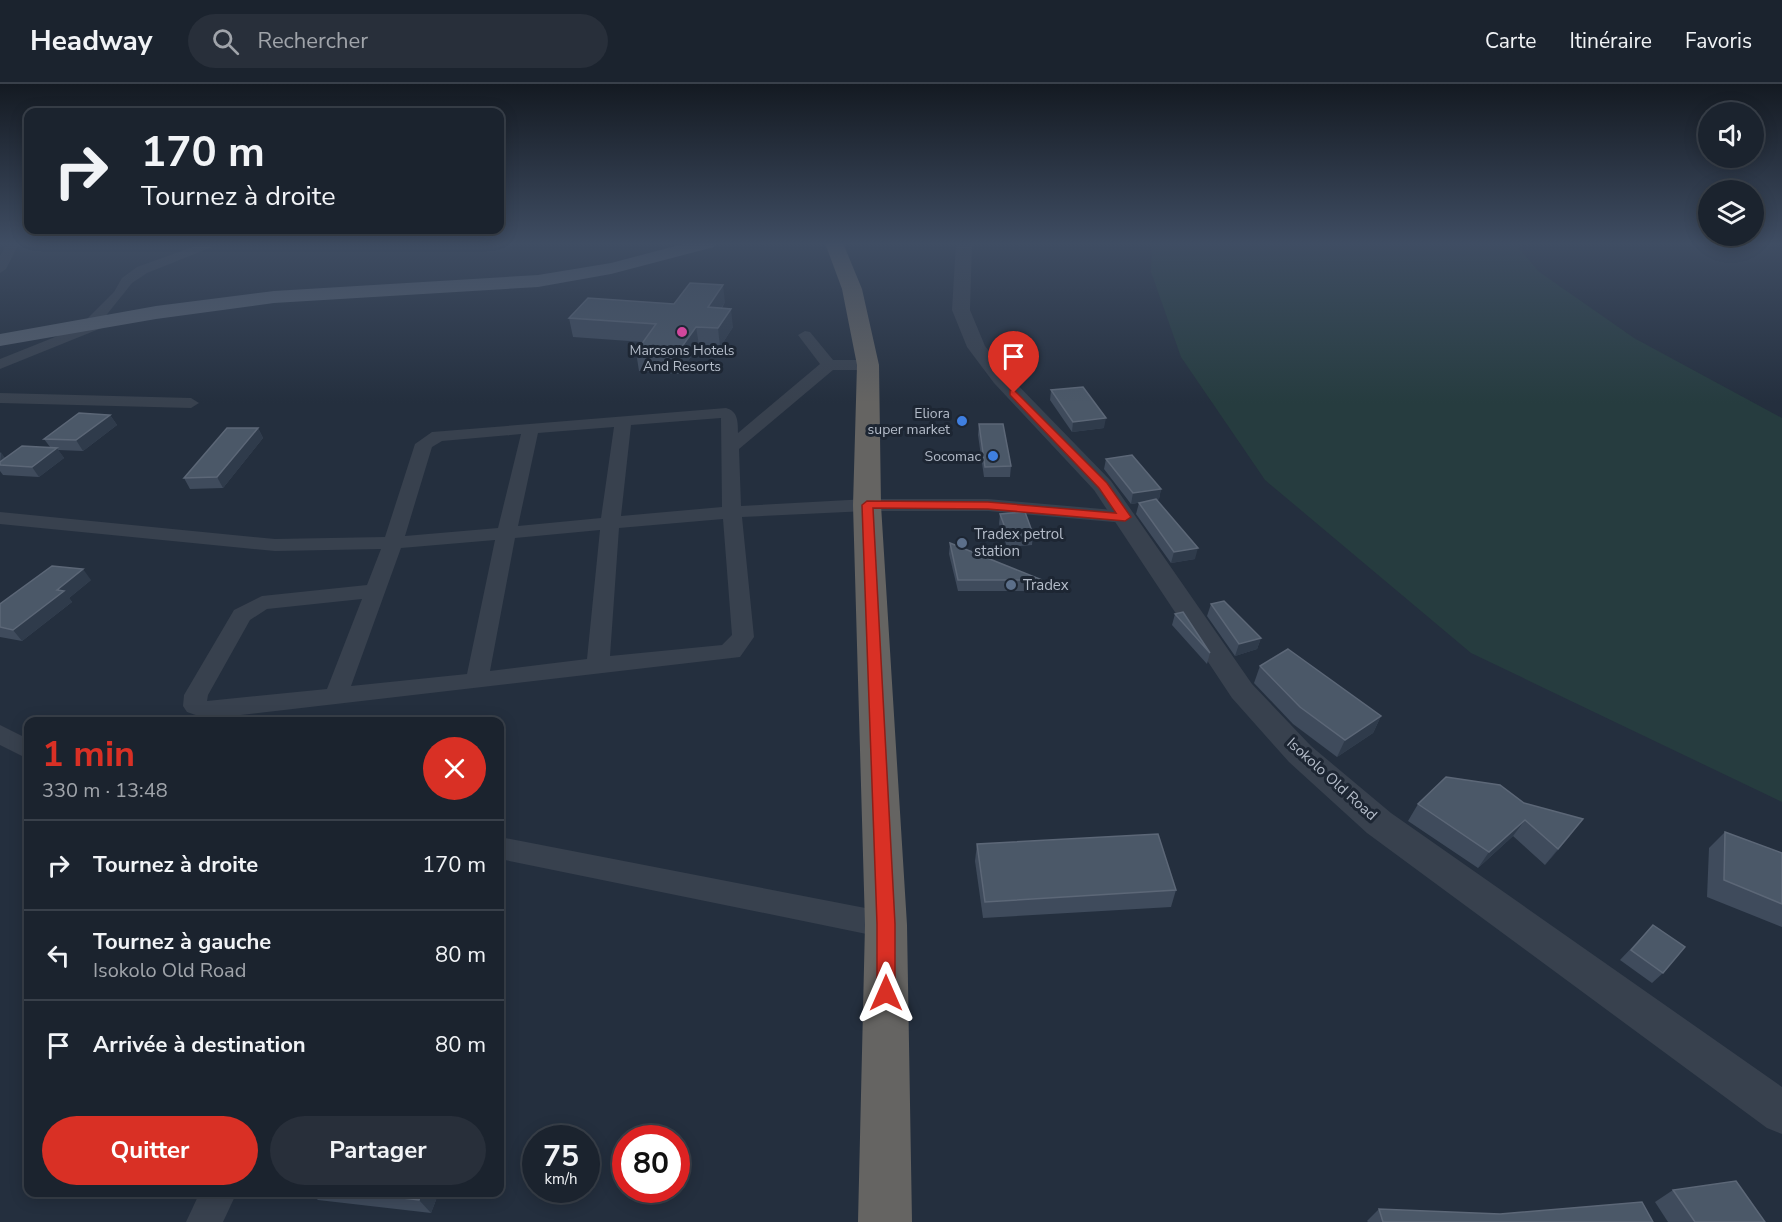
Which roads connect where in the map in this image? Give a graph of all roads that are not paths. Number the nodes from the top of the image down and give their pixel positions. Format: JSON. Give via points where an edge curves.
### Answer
{"nodes":[{"id":1,"x":118,"y":296,"type":"edge"},
{"id":2,"x":270,"y":296,"type":"edge"},
{"id":3,"x":853,"y":296,"type":"edge"},
{"id":4,"x":961,"y":296,"type":"edge"},
{"id":5,"x":100,"y":322,"type":"junction"},
{"id":6,"x":805,"y":335,"type":"dead end"},
{"id":7,"x":0,"y":340,"type":"edge"},
{"id":8,"x":0,"y":364,"type":"edge"},
{"id":9,"x":829,"y":365,"type":"junction"},
{"id":10,"x":868,"y":366,"type":"junction"},
{"id":11,"x":0,"y":398,"type":"edge"},
{"id":12,"x":191,"y":403,"type":"dead end"},
{"id":13,"x":623,"y":421,"type":"junction"},
{"id":14,"x":531,"y":428,"type":"junction"},
{"id":15,"x":730,"y":448,"type":"junction"},
{"id":16,"x":867,"y":505,"type":"junction"},
{"id":17,"x":732,"y":512,"type":"junction"},
{"id":18,"x":1125,"y":517,"type":"junction"},
{"id":19,"x":0,"y":518,"type":"edge"},
{"id":20,"x":610,"y":525,"type":"junction"},
{"id":21,"x":506,"y":534,"type":"junction"},
{"id":22,"x":393,"y":543,"type":"junction"},
{"id":23,"x":374,"y":591,"type":"junction"},
{"id":24,"x":598,"y":665,"type":"junction"},
{"id":25,"x":477,"y":681,"type":"junction"},
{"id":26,"x":336,"y":696,"type":"junction"},
{"id":27,"x":0,"y":734,"type":"edge"},
{"id":28,"x":24,"y":748,"type":"edge"},
{"id":29,"x":504,"y":850,"type":"edge"},
{"id":30,"x":886,"y":924,"type":"junction"},
{"id":31,"x":1782,"y":1113,"type":"edge"},
{"id":32,"x":216,"y":1197,"type":"edge"},
{"id":33,"x":204,"y":1222,"type":"edge"},
{"id":34,"x":885,"y":1222,"type":"edge"}],
"edges":[{"from":1,"to":5,"type":"street"},
{"from":2,"to":5,"type":"main road"},
{"from":3,"to":10,"type":"highway"},
{"from":4,"to":18,"type":"street","name":"Isokolo Old Road","via":[[961,309],[976,346],[1001,379],[1103,486]]},
{"from":5,"to":7,"type":"main road"},
{"from":5,"to":8,"type":"street"},
{"from":6,"to":9,"type":"street"},
{"from":9,"to":10,"type":"street"},
{"from":9,"to":15,"type":"street"},
{"from":10,"to":16,"type":"highway"},
{"from":11,"to":12,"type":"street"},
{"from":13,"to":14,"type":"street"},
{"from":13,"to":15,"type":"street","via":[[726,414]]},
{"from":13,"to":20,"type":"street"},
{"from":14,"to":21,"type":"street"},
{"from":14,"to":22,"type":"street","via":[[428,440]]},
{"from":15,"to":17,"type":"street"},
{"from":16,"to":17,"type":"street"},
{"from":16,"to":18,"type":"street","via":[[988,505]]},
{"from":16,"to":30,"type":"highway"},
{"from":17,"to":20,"type":"street"},
{"from":17,"to":24,"type":"street","via":[[744,637],[731,648],[732,652]]},
{"from":18,"to":31,"type":"street","name":"Isokolo Old Road","via":[[1242,691],[1300,754],[1379,823]]},
{"from":19,"to":22,"type":"street","via":[[275,545]]},
{"from":20,"to":21,"type":"street"},
{"from":20,"to":24,"type":"street"},
{"from":21,"to":22,"type":"street"},
{"from":21,"to":25,"type":"street"},
{"from":22,"to":23,"type":"street"},
{"from":23,"to":26,"type":"street"},
{"from":23,"to":26,"type":"street","via":[[262,603],[250,608],[242,615],[196,695],[195,706],[207,710]]},
{"from":24,"to":25,"type":"street"},
{"from":25,"to":26,"type":"street"},
{"from":27,"to":28,"type":"street"},
{"from":29,"to":30,"type":"street"},
{"from":30,"to":34,"type":"highway"},
{"from":32,"to":33,"type":"street"}]}
